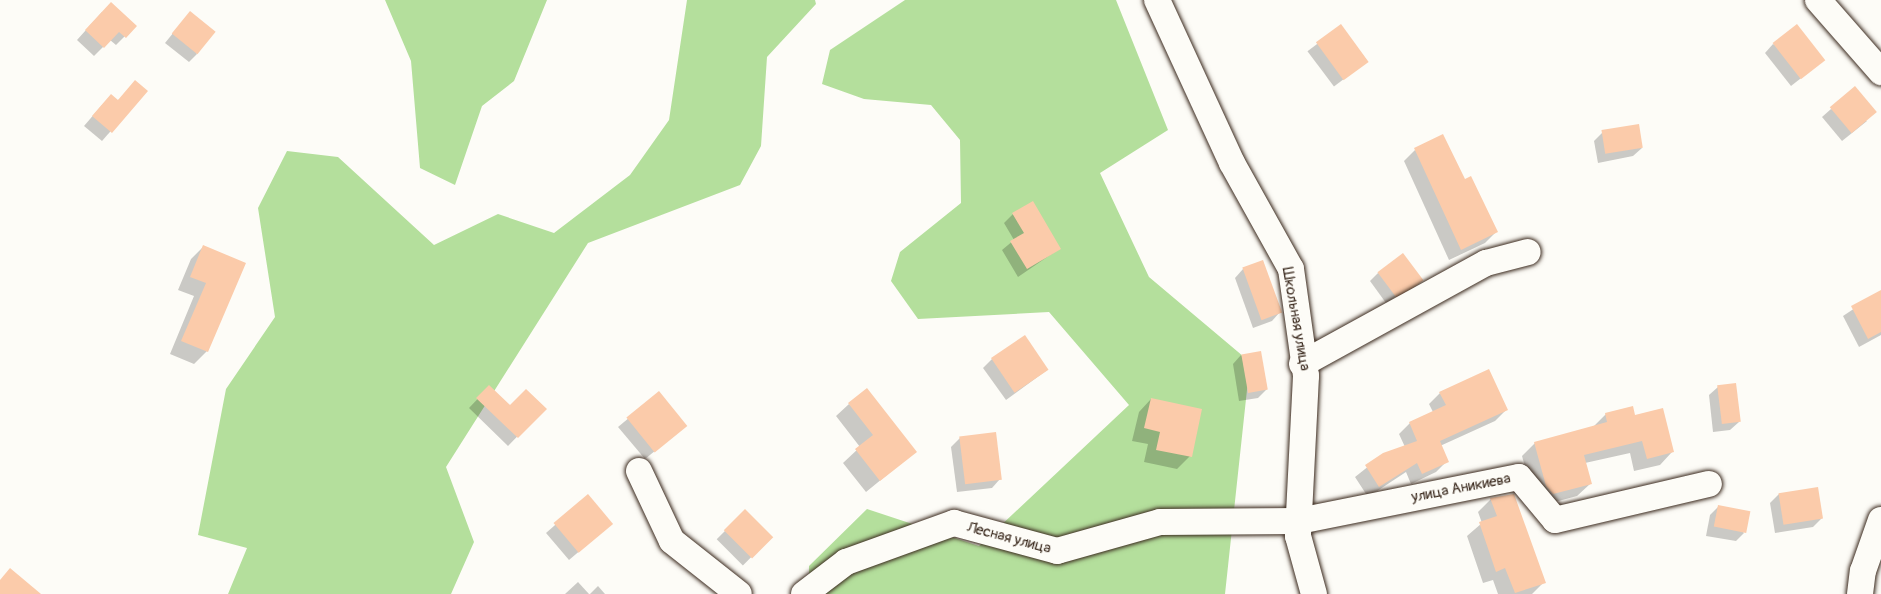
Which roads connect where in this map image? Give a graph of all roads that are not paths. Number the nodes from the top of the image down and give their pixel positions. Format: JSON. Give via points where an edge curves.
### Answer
{"nodes":[{"id":1,"x":1157,"y":0,"type":"edge"},
{"id":2,"x":1818,"y":0,"type":"edge"},
{"id":3,"x":1881,"y":72,"type":"edge"},
{"id":4,"x":1528,"y":252,"type":"dead end"},
{"id":5,"x":1302,"y":364,"type":"junction"},
{"id":6,"x":639,"y":471,"type":"dead end"},
{"id":7,"x":1709,"y":484,"type":"dead end"},
{"id":8,"x":1881,"y":520,"type":"edge"},
{"id":9,"x":1299,"y":521,"type":"junction"},
{"id":10,"x":739,"y":594,"type":"edge"},
{"id":11,"x":804,"y":594,"type":"edge"},
{"id":12,"x":1314,"y":594,"type":"edge"},
{"id":13,"x":1860,"y":594,"type":"edge"}],
"edges":[{"from":1,"to":5,"type":"street","name":"Школьная улица","via":[[1232,163],[1290,269]]},
{"from":2,"to":3,"type":"street"},
{"from":4,"to":5,"type":"street","via":[[1486,262]]},
{"from":5,"to":9,"type":"street","name":"Школьная улица","via":[[1306,376]]},
{"from":6,"to":10,"type":"street","via":[[672,541]]},
{"from":7,"to":9,"type":"street","name":"улица Аникиева","via":[[1555,520],[1519,477]]},
{"from":8,"to":13,"type":"street","via":[[1863,571]]},
{"from":9,"to":11,"type":"street","name":"Лесная улица","via":[[1160,522],[1057,551],[954,523],[846,562]]},
{"from":9,"to":12,"type":"street","name":"Школьная улица","via":[[1298,536]]}]}
